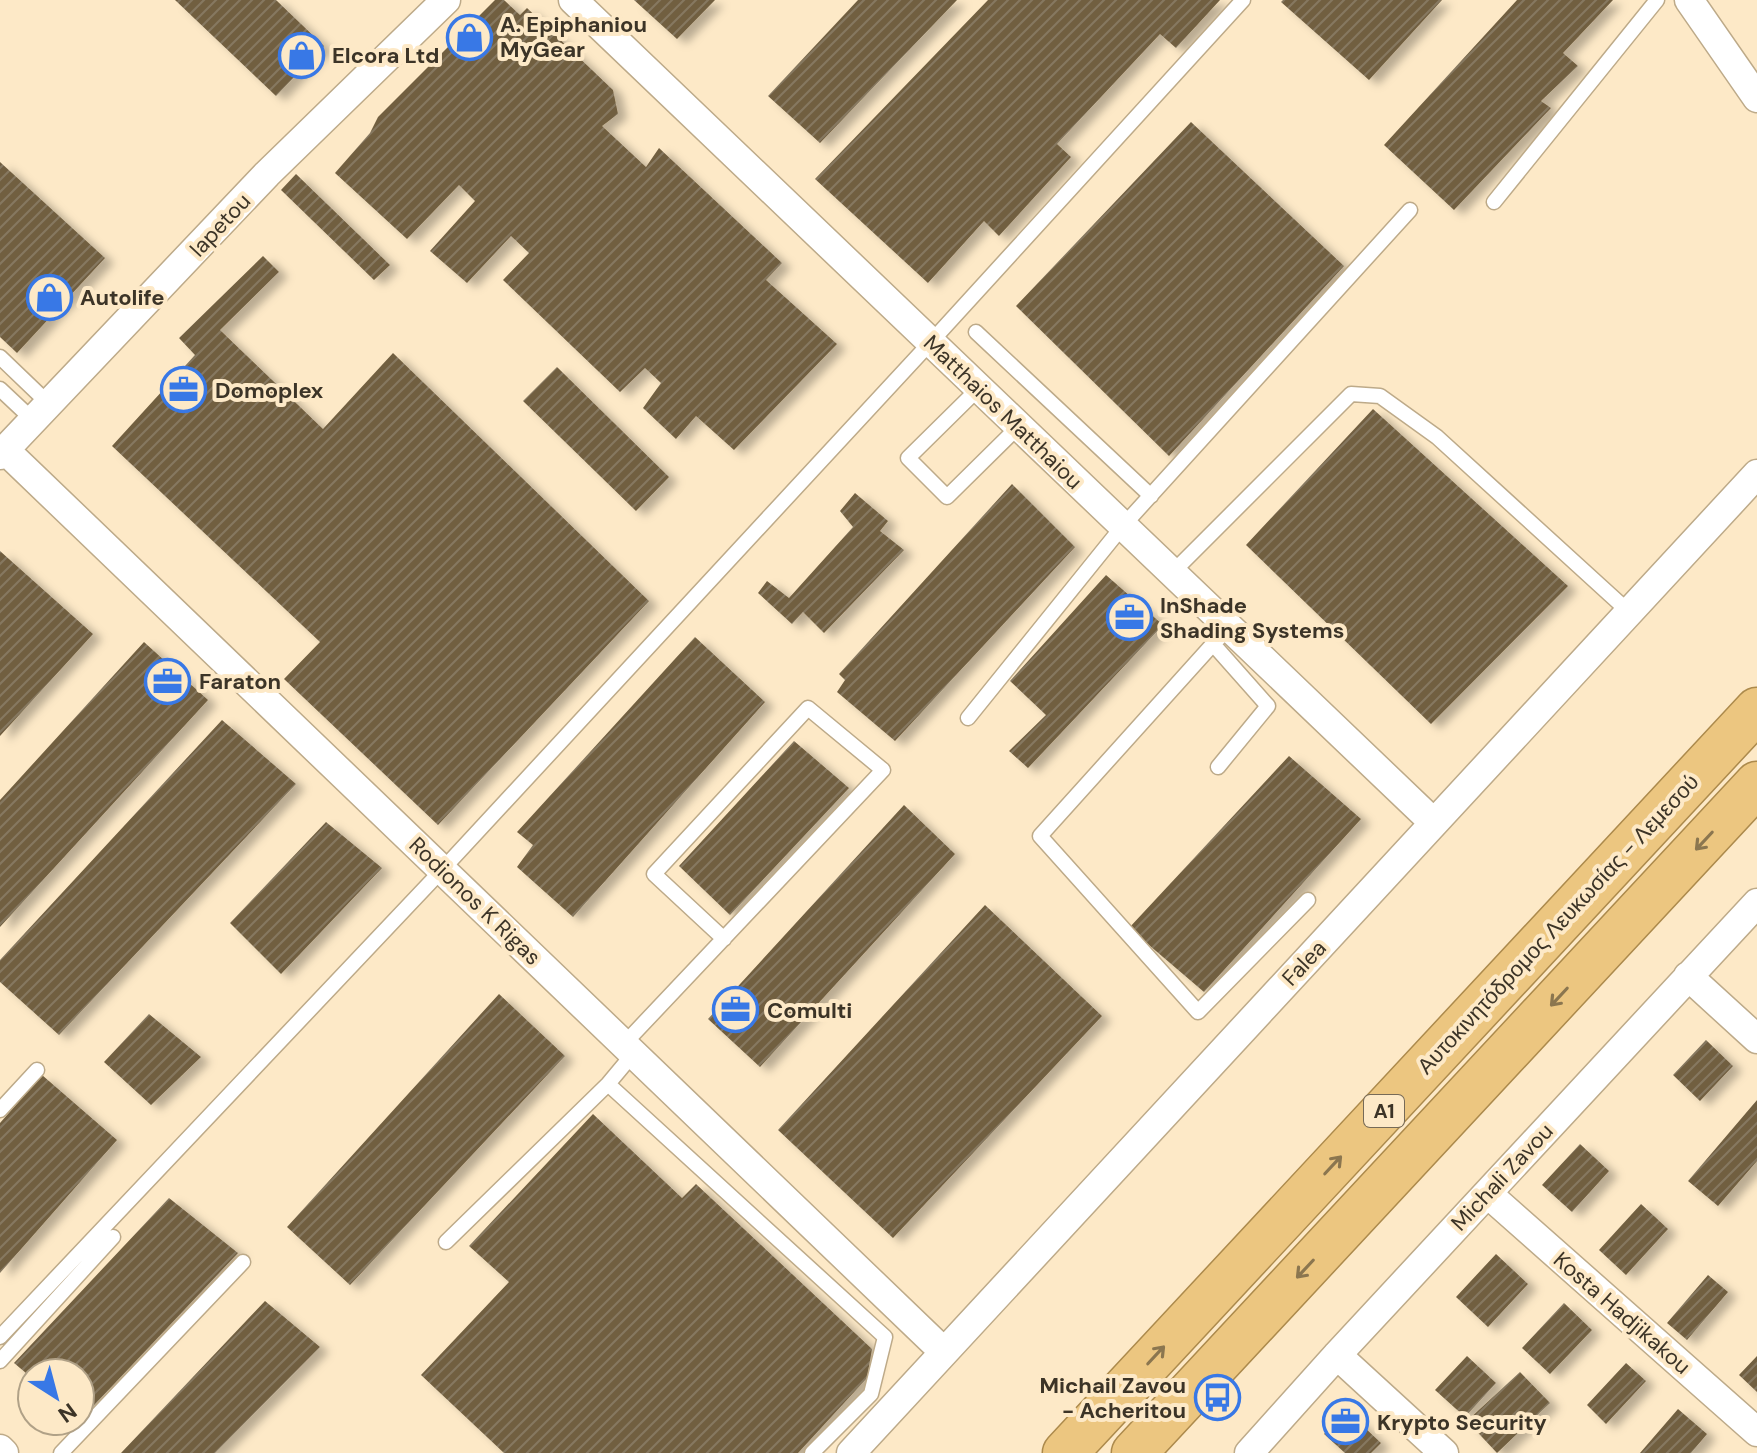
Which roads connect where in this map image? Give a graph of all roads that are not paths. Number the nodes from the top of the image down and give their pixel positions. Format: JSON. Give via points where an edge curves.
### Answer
{"nodes":[{"id":1,"x":446,"y":0,"type":"edge"},
{"id":2,"x":573,"y":0,"type":"edge"},
{"id":3,"x":1243,"y":0,"type":"edge"},
{"id":4,"x":1657,"y":0,"type":"edge"},
{"id":5,"x":1689,"y":0,"type":"edge"},
{"id":6,"x":1757,"y":98,"type":"edge"},
{"id":7,"x":1494,"y":202,"type":"dead end"},
{"id":8,"x":1410,"y":210,"type":"dead end"},
{"id":9,"x":976,"y":332,"type":"dead end"},
{"id":10,"x":930,"y":343,"type":"junction"},
{"id":11,"x":0,"y":357,"type":"edge"},
{"id":12,"x":0,"y":389,"type":"edge"},
{"id":13,"x":978,"y":389,"type":"junction"},
{"id":14,"x":41,"y":412,"type":"junction"},
{"id":15,"x":1018,"y":427,"type":"junction"},
{"id":16,"x":2,"y":453,"type":"edge"},
{"id":17,"x":1757,"y":474,"type":"edge"},
{"id":18,"x":1151,"y":496,"type":"junction"},
{"id":19,"x":1122,"y":527,"type":"junction"},
{"id":20,"x":1171,"y":574,"type":"junction"},
{"id":21,"x":1629,"y":612,"type":"junction"},
{"id":22,"x":1220,"y":636,"type":"junction"},
{"id":23,"x":1757,"y":702,"type":"edge"},
{"id":24,"x":1757,"y":710,"type":"edge"},
{"id":25,"x":968,"y":718,"type":"dead end"},
{"id":26,"x":1218,"y":767,"type":"dead end"},
{"id":27,"x":1703,"y":768,"type":"junction"},
{"id":28,"x":1757,"y":784,"type":"edge"},
{"id":29,"x":1434,"y":823,"type":"junction"},
{"id":30,"x":442,"y":870,"type":"junction"},
{"id":31,"x":1308,"y":900,"type":"dead end"},
{"id":32,"x":1757,"y":903,"type":"edge"},
{"id":33,"x":724,"y":939,"type":"junction"},
{"id":34,"x":1688,"y":976,"type":"junction"},
{"id":35,"x":1757,"y":1039,"type":"edge"},
{"id":36,"x":628,"y":1049,"type":"junction"},
{"id":37,"x":37,"y":1070,"type":"dead end"},
{"id":38,"x":608,"y":1084,"type":"junction"},
{"id":39,"x":0,"y":1110,"type":"edge"},
{"id":40,"x":1488,"y":1194,"type":"junction"},
{"id":41,"x":113,"y":1237,"type":"dead end"},
{"id":42,"x":446,"y":1242,"type":"dead end"},
{"id":43,"x":243,"y":1262,"type":"dead end"},
{"id":44,"x":0,"y":1337,"type":"edge"},
{"id":45,"x":944,"y":1352,"type":"junction"},
{"id":46,"x":1337,"y":1355,"type":"junction"},
{"id":47,"x":0,"y":1361,"type":"edge"},
{"id":48,"x":1757,"y":1432,"type":"edge"},
{"id":49,"x":61,"y":1453,"type":"edge"},
{"id":50,"x":812,"y":1453,"type":"edge"},
{"id":51,"x":851,"y":1453,"type":"edge"},
{"id":52,"x":1065,"y":1453,"type":"edge"},
{"id":53,"x":1134,"y":1453,"type":"edge"},
{"id":54,"x":1249,"y":1453,"type":"edge"},
{"id":55,"x":1444,"y":1453,"type":"edge"}],
"edges":[{"from":1,"to":14,"type":"street","name":"Iapetou","via":[[267,174]]},
{"from":2,"to":10,"type":"street","name":"Matthaios Matthaiou"},
{"from":3,"to":10,"type":"lane"},
{"from":4,"to":7,"type":"lane"},
{"from":5,"to":6,"type":"street"},
{"from":8,"to":18,"type":"lane"},
{"from":9,"to":18,"type":"lane"},
{"from":10,"to":13,"type":"street","name":"Matthaios Matthaiou"},
{"from":10,"to":30,"type":"lane"},
{"from":11,"to":14,"type":"lane"},
{"from":12,"to":14,"type":"lane"},
{"from":13,"to":15,"type":"street","name":"Matthaios Matthaiou"},
{"from":13,"to":15,"type":"lane","via":[[908,458],[947,497]]},
{"from":14,"to":16,"type":"street","name":"Iapetou"},
{"from":15,"to":19,"type":"street","name":"Matthaios Matthaiou"},
{"from":16,"to":30,"type":"street","name":"Rodionos K Rigas"},
{"from":17,"to":21,"type":"street","name":"Falea"},
{"from":18,"to":19,"type":"lane"},
{"from":19,"to":20,"type":"street","name":"Matthaios Matthaiou"},
{"from":19,"to":25,"type":"lane"},
{"from":20,"to":21,"type":"lane","via":[[1351,394],[1380,396],[1437,437]]},
{"from":20,"to":22,"type":"street","name":"Matthaios Matthaiou"},
{"from":21,"to":29,"type":"street","name":"Falea"},
{"from":22,"to":26,"type":"lane","via":[[1268,706]]},
{"from":22,"to":29,"type":"street","name":"Matthaios Matthaiou"},
{"from":22,"to":31,"type":"lane","via":[[1040,836],[1198,1012]]},
{"from":23,"to":27,"type":"highway"},
{"from":24,"to":27,"type":"highway","name":"Αυτοκινητόδρομος Λευκωσίας - Λεμεσού","number":"A1"},
{"from":52,"to":27,"type":"highway","name":"Αυτοκινητόδρομος Λευκωσίας - Λεμεσού","number":"A1","one_way":true},
{"from":28,"to":53,"type":"highway","number":"A1","one_way":true},
{"from":29,"to":45,"type":"street","name":"Falea"},
{"from":30,"to":36,"type":"street","name":"Rodionos K Rigas"},
{"from":30,"to":44,"type":"lane"},
{"from":32,"to":34,"type":"street","name":"Michali Zavou"},
{"from":33,"to":33,"type":"lane","via":[[883,770],[808,708],[654,874]]},
{"from":33,"to":36,"type":"lane"},
{"from":34,"to":35,"type":"street"},
{"from":34,"to":40,"type":"street","name":"Michali Zavou"},
{"from":36,"to":38,"type":"lane"},
{"from":36,"to":45,"type":"street","name":"Rodionos K Rigas"},
{"from":37,"to":39,"type":"lane"},
{"from":38,"to":42,"type":"lane"},
{"from":38,"to":50,"type":"lane","via":[[885,1337],[871,1394]]},
{"from":40,"to":46,"type":"street","name":"Michali Zavou"},
{"from":40,"to":48,"type":"street","name":"Kosta Hadjikakou"},
{"from":41,"to":47,"type":"lane"},
{"from":43,"to":49,"type":"lane"},
{"from":45,"to":51,"type":"street","name":"Falea"},
{"from":46,"to":54,"type":"street","name":"Michali Zavou"},
{"from":46,"to":55,"type":"street"}]}
